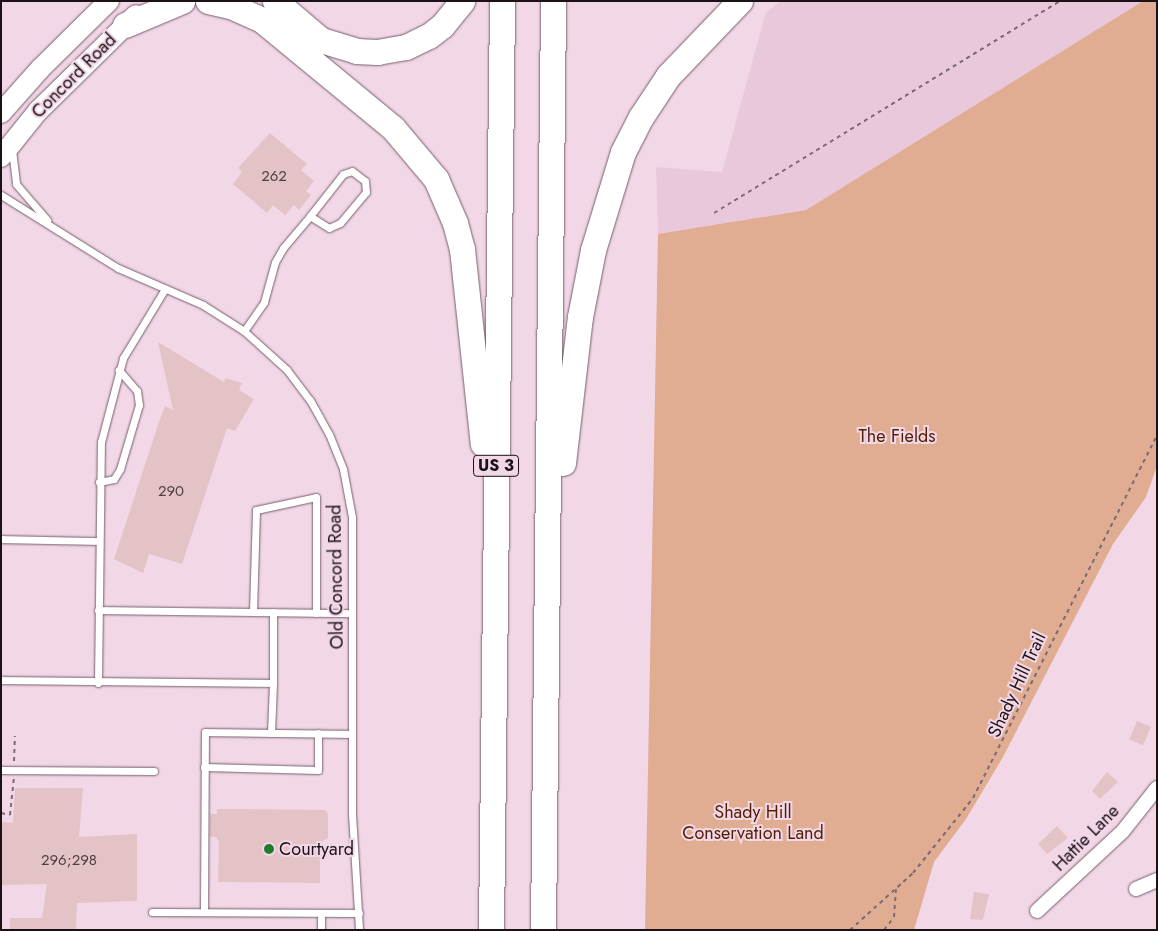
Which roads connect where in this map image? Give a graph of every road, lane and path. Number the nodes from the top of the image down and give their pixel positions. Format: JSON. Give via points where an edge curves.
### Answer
{"nodes":[{"id":1,"x":109,"y":1,"type":"edge"},
{"id":2,"x":153,"y":1,"type":"edge"},
{"id":3,"x":182,"y":1,"type":"edge"},
{"id":4,"x":208,"y":1,"type":"edge"},
{"id":5,"x":243,"y":1,"type":"edge"},
{"id":6,"x":462,"y":1,"type":"edge"},
{"id":7,"x":502,"y":1,"type":"edge"},
{"id":8,"x":553,"y":1,"type":"edge"},
{"id":9,"x":740,"y":1,"type":"edge"},
{"id":10,"x":1060,"y":1,"type":"edge"},
{"id":11,"x":269,"y":11,"type":"edge"},
{"id":12,"x":125,"y":25,"type":"junction"},
{"id":13,"x":1,"y":113,"type":"edge"},
{"id":14,"x":13,"y":141,"type":"junction"},
{"id":15,"x":1,"y":157,"type":"edge"},
{"id":16,"x":1,"y":195,"type":"edge"},
{"id":17,"x":714,"y":213,"type":"dead end"},
{"id":18,"x":310,"y":216,"type":"junction"},
{"id":19,"x":51,"y":224,"type":"junction"},
{"id":20,"x":164,"y":289,"type":"junction"},
{"id":21,"x":244,"y":331,"type":"junction"},
{"id":22,"x":119,"y":370,"type":"junction"},
{"id":23,"x":1157,"y":435,"type":"edge"},
{"id":24,"x":99,"y":482,"type":"junction"},
{"id":25,"x":1,"y":538,"type":"edge"},
{"id":26,"x":99,"y":541,"type":"junction"},
{"id":27,"x":495,"y":567,"type":"junction"},
{"id":28,"x":548,"y":584,"type":"junction"},
{"id":29,"x":98,"y":610,"type":"junction"},
{"id":30,"x":253,"y":612,"type":"junction"},
{"id":31,"x":273,"y":612,"type":"junction"},
{"id":32,"x":316,"y":613,"type":"junction"},
{"id":33,"x":352,"y":613,"type":"junction"},
{"id":34,"x":1,"y":680,"type":"edge"},
{"id":35,"x":98,"y":683,"type":"junction"},
{"id":36,"x":273,"y":683,"type":"junction"},
{"id":37,"x":271,"y":733,"type":"junction"},
{"id":38,"x":318,"y":733,"type":"junction"},
{"id":39,"x":352,"y":734,"type":"junction"},
{"id":40,"x":15,"y":736,"type":"dead end"},
{"id":41,"x":204,"y":767,"type":"junction"},
{"id":42,"x":1,"y":770,"type":"edge"},
{"id":43,"x":14,"y":770,"type":"junction"},
{"id":44,"x":154,"y":771,"type":"dead end"},
{"id":45,"x":1157,"y":788,"type":"edge"},
{"id":46,"x":1,"y":813,"type":"edge"},
{"id":47,"x":1157,"y":880,"type":"edge"},
{"id":48,"x":897,"y":887,"type":"junction"},
{"id":49,"x":1136,"y":889,"type":"dead end"},
{"id":50,"x":1037,"y":911,"type":"dead end"},
{"id":51,"x":152,"y":912,"type":"dead end"},
{"id":52,"x":204,"y":912,"type":"junction"},
{"id":53,"x":321,"y":913,"type":"junction"},
{"id":54,"x":359,"y":913,"type":"junction"},
{"id":55,"x":321,"y":930,"type":"edge"},
{"id":56,"x":359,"y":930,"type":"edge"},
{"id":57,"x":491,"y":930,"type":"edge"},
{"id":58,"x":543,"y":930,"type":"edge"},
{"id":59,"x":850,"y":930,"type":"edge"},
{"id":60,"x":884,"y":930,"type":"edge"}],
"edges":[{"from":1,"to":13,"type":"main road","name":"Concord Road","via":[[61,47]]},
{"from":2,"to":12,"type":"main road","name":"Concord Road"},
{"from":3,"to":12,"type":"highway"},
{"from":4,"to":11,"type":"highway"},
{"from":5,"to":11,"type":"highway"},
{"from":6,"to":11,"type":"highway","via":[[442,26],[428,36],[406,47],[377,52],[356,52],[322,40]]},
{"from":7,"to":27,"type":"highway","number":"US 3"},
{"from":8,"to":28,"type":"highway"},
{"from":9,"to":28,"type":"highway","via":[[668,76],[623,152],[607,198],[580,317]]},
{"from":10,"to":17,"type":"path"},
{"from":11,"to":27,"type":"highway","via":[[393,128],[436,179],[447,201],[462,249],[467,283]]},
{"from":12,"to":14,"type":"main road","name":"Concord Road","via":[[80,68]]},
{"from":14,"to":15,"type":"main road","name":"Concord Road"},
{"from":14,"to":19,"type":"lane","name":"Old Concord Road","via":[[12,164],[16,184]]},
{"from":16,"to":19,"type":"lane","name":"Old Concord Road"},
{"from":18,"to":18,"type":"lane","via":[[329,228],[340,223],[366,192],[365,181],[352,171],[343,174]]},
{"from":18,"to":21,"type":"lane","via":[[283,248],[260,310]]},
{"from":19,"to":20,"type":"lane","name":"Old Concord Road","via":[[118,268]]},
{"from":20,"to":21,"type":"lane","name":"Old Concord Road","via":[[203,305]]},
{"from":20,"to":22,"type":"lane","via":[[127,349]]},
{"from":21,"to":33,"type":"lane","name":"Old Concord Road","via":[[275,356],[298,383],[320,416],[336,452],[350,501]]},
{"from":22,"to":24,"type":"lane","via":[[100,442]]},
{"from":22,"to":24,"type":"lane","via":[[137,391],[139,405],[120,469],[114,479]]},
{"from":23,"to":48,"type":"path","name":"Shady Hill Trail","via":[[973,798],[913,873]]},
{"from":24,"to":26,"type":"lane"},
{"from":25,"to":26,"type":"lane"},
{"from":26,"to":29,"type":"lane"},
{"from":27,"to":57,"type":"highway","number":"US 3"},
{"from":28,"to":58,"type":"highway"},
{"from":29,"to":30,"type":"lane"},
{"from":29,"to":35,"type":"lane"},
{"from":30,"to":31,"type":"lane"},
{"from":30,"to":32,"type":"lane","via":[[256,510],[316,496]]},
{"from":31,"to":32,"type":"lane"},
{"from":31,"to":36,"type":"lane"},
{"from":32,"to":33,"type":"lane"},
{"from":33,"to":39,"type":"lane","name":"Old Concord Road"},
{"from":34,"to":35,"type":"lane"},
{"from":35,"to":36,"type":"lane"},
{"from":36,"to":37,"type":"lane"},
{"from":37,"to":38,"type":"lane"},
{"from":37,"to":41,"type":"lane","via":[[205,732]]},
{"from":38,"to":39,"type":"lane"},
{"from":38,"to":41,"type":"lane","via":[[318,770]]},
{"from":39,"to":54,"type":"lane","name":"Old Concord Road","via":[[352,814]]},
{"from":40,"to":43,"type":"path"},
{"from":41,"to":52,"type":"lane"},
{"from":42,"to":43,"type":"lane"},
{"from":43,"to":44,"type":"lane"},
{"from":43,"to":46,"type":"path","via":[[10,815]]},
{"from":45,"to":50,"type":"street","name":"Hattie Lane","via":[[1123,831]]},
{"from":47,"to":49,"type":"street"},
{"from":48,"to":59,"type":"path","name":"Shady Hill Trail"},
{"from":48,"to":60,"type":"path","via":[[894,917]]},
{"from":51,"to":52,"type":"lane"},
{"from":52,"to":53,"type":"lane"},
{"from":53,"to":54,"type":"lane"},
{"from":53,"to":55,"type":"lane"},
{"from":54,"to":56,"type":"lane","name":"Old Concord Road"}]}
